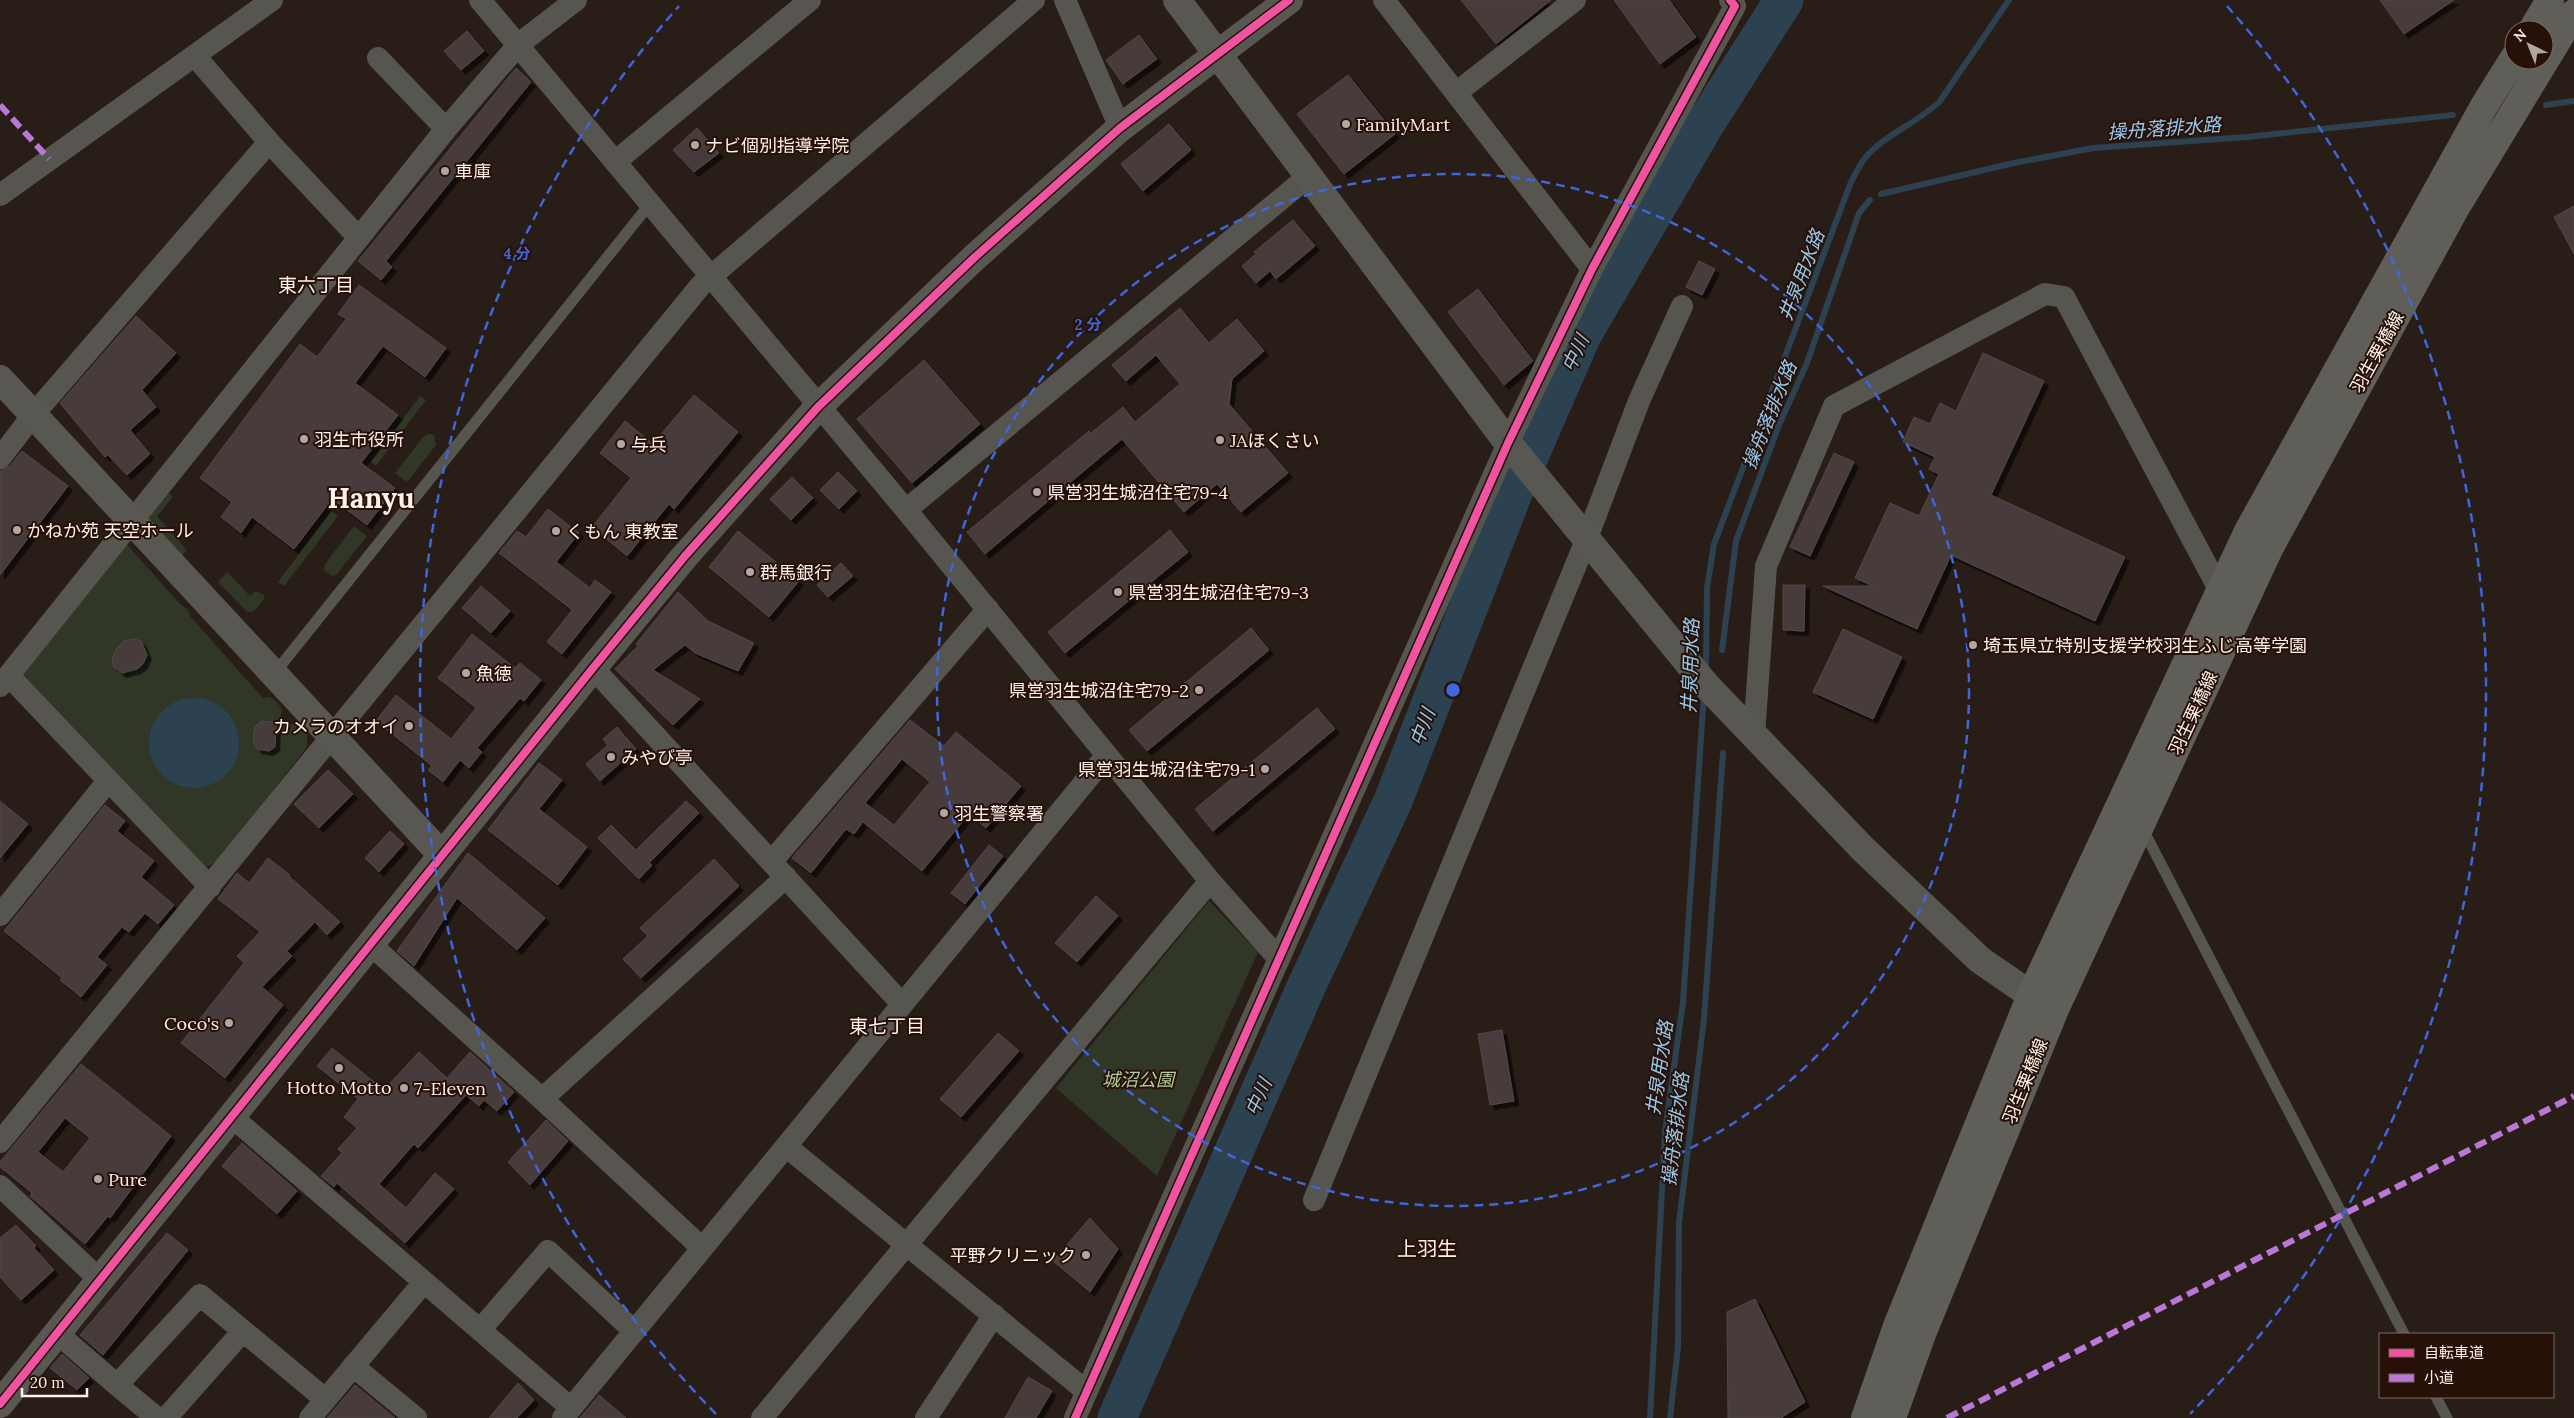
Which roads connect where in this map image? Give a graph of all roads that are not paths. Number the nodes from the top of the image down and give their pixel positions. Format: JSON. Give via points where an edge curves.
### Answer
{"nodes":[{"id":1,"x":272,"y":0,"type":"edge"},
{"id":2,"x":480,"y":0,"type":"edge"},
{"id":3,"x":576,"y":0,"type":"edge"},
{"id":4,"x":810,"y":0,"type":"edge"},
{"id":5,"x":1034,"y":0,"type":"edge"},
{"id":6,"x":1065,"y":0,"type":"edge"},
{"id":7,"x":1177,"y":0,"type":"edge"},
{"id":8,"x":1289,"y":0,"type":"edge"},
{"id":9,"x":1384,"y":0,"type":"edge"},
{"id":10,"x":1575,"y":0,"type":"edge"},
{"id":11,"x":2550,"y":0,"type":"edge"},
{"id":12,"x":1735,"y":2,"type":"edge"},
{"id":13,"x":2574,"y":13,"type":"edge"},
{"id":14,"x":2538,"y":20,"type":"edge"},
{"id":15,"x":519,"y":44,"type":"junction"},
{"id":16,"x":1217,"y":53,"type":"junction"},
{"id":17,"x":195,"y":56,"type":"junction"},
{"id":18,"x":378,"y":58,"type":"dead end"},
{"id":19,"x":2506,"y":70,"type":"edge"},
{"id":20,"x":1456,"y":93,"type":"junction"},
{"id":21,"x":1120,"y":128,"type":"junction"},
{"id":22,"x":446,"y":129,"type":"junction"},
{"id":23,"x":269,"y":142,"type":"junction"},
{"id":24,"x":614,"y":162,"type":"junction"},
{"id":25,"x":1310,"y":175,"type":"junction"},
{"id":26,"x":0,"y":194,"type":"edge"},
{"id":27,"x":649,"y":205,"type":"junction"},
{"id":28,"x":358,"y":237,"type":"junction"},
{"id":29,"x":1592,"y":269,"type":"junction"},
{"id":30,"x":710,"y":277,"type":"junction"},
{"id":31,"x":1682,"y":306,"type":"dead end"},
{"id":32,"x":0,"y":379,"type":"edge"},
{"id":33,"x":818,"y":407,"type":"junction"},
{"id":34,"x":33,"y":415,"type":"junction"},
{"id":35,"x":1508,"y":443,"type":"junction"},
{"id":36,"x":0,"y":458,"type":"edge"},
{"id":37,"x":906,"y":510,"type":"junction"},
{"id":38,"x":132,"y":520,"type":"junction"},
{"id":39,"x":1587,"y":538,"type":"junction"},
{"id":40,"x":2220,"y":591,"type":"junction"},
{"id":41,"x":988,"y":609,"type":"junction"},
{"id":42,"x":593,"y":668,"type":"junction"},
{"id":43,"x":273,"y":675,"type":"junction"},
{"id":44,"x":4,"y":681,"type":"edge"},
{"id":45,"x":1754,"y":735,"type":"junction"},
{"id":46,"x":333,"y":738,"type":"junction"},
{"id":47,"x":1107,"y":756,"type":"junction"},
{"id":48,"x":108,"y":781,"type":"junction"},
{"id":49,"x":2148,"y":839,"type":"dead end"},
{"id":50,"x":441,"y":854,"type":"junction"},
{"id":51,"x":779,"y":869,"type":"junction"},
{"id":52,"x":1210,"y":881,"type":"junction"},
{"id":53,"x":210,"y":887,"type":"junction"},
{"id":54,"x":0,"y":915,"type":"edge"},
{"id":55,"x":370,"y":944,"type":"junction"},
{"id":56,"x":1279,"y":959,"type":"junction"},
{"id":57,"x":2031,"y":996,"type":"junction"},
{"id":58,"x":902,"y":1004,"type":"junction"},
{"id":59,"x":2056,"y":1007,"type":"junction"},
{"id":60,"x":542,"y":1099,"type":"junction"},
{"id":61,"x":232,"y":1117,"type":"junction"},
{"id":62,"x":0,"y":1142,"type":"edge"},
{"id":63,"x":787,"y":1147,"type":"junction"},
{"id":64,"x":0,"y":1186,"type":"edge"},
{"id":65,"x":1314,"y":1200,"type":"dead end"},
{"id":66,"x":908,"y":1245,"type":"junction"},
{"id":67,"x":702,"y":1248,"type":"junction"},
{"id":68,"x":99,"y":1278,"type":"junction"},
{"id":69,"x":424,"y":1282,"type":"junction"},
{"id":70,"x":994,"y":1315,"type":"junction"},
{"id":71,"x":480,"y":1330,"type":"junction"},
{"id":72,"x":243,"y":1331,"type":"junction"},
{"id":73,"x":634,"y":1332,"type":"junction"},
{"id":74,"x":57,"y":1333,"type":"junction"},
{"id":75,"x":2403,"y":1333,"type":"edge"},
{"id":76,"x":353,"y":1366,"type":"junction"},
{"id":77,"x":117,"y":1385,"type":"junction"},
{"id":78,"x":1086,"y":1391,"type":"junction"},
{"id":79,"x":2437,"y":1398,"type":"edge"},
{"id":80,"x":325,"y":1400,"type":"junction"},
{"id":81,"x":0,"y":1404,"type":"edge"},
{"id":82,"x":567,"y":1413,"type":"edge"},
{"id":83,"x":158,"y":1418,"type":"edge"},
{"id":84,"x":166,"y":1418,"type":"edge"},
{"id":85,"x":310,"y":1418,"type":"edge"},
{"id":86,"x":416,"y":1418,"type":"edge"},
{"id":87,"x":762,"y":1418,"type":"edge"},
{"id":88,"x":926,"y":1418,"type":"edge"},
{"id":89,"x":1075,"y":1418,"type":"edge"},
{"id":90,"x":1865,"y":1418,"type":"edge"},
{"id":91,"x":1892,"y":1418,"type":"edge"},
{"id":92,"x":2447,"y":1418,"type":"edge"}],
"edges":[{"from":1,"to":17,"type":"street"},
{"from":2,"to":15,"type":"street"},
{"from":3,"to":15,"type":"street"},
{"from":4,"to":24,"type":"street"},
{"from":5,"to":30,"type":"street"},
{"from":6,"to":21,"type":"street"},
{"from":7,"to":16,"type":"street"},
{"from":8,"to":16,"type":"street"},
{"from":9,"to":20,"type":"street"},
{"from":10,"to":20,"type":"street"},
{"from":11,"to":14,"type":"main road"},
{"from":12,"to":29,"type":"street"},
{"from":13,"to":59,"type":"main road","name":"羽生栗橋線","via":[[2455,209],[2269,549]]},
{"from":15,"to":22,"type":"street"},
{"from":15,"to":24,"type":"street"},
{"from":16,"to":21,"type":"street"},
{"from":16,"to":25,"type":"street"},
{"from":17,"to":23,"type":"street"},
{"from":17,"to":26,"type":"street"},
{"from":18,"to":22,"type":"street"},
{"from":19,"to":40,"type":"main road","name":"羽生栗橋線","via":[[2248,531]]},
{"from":20,"to":29,"type":"street"},
{"from":21,"to":33,"type":"street","via":[[975,257]]},
{"from":22,"to":28,"type":"street"},
{"from":23,"to":28,"type":"street"},
{"from":23,"to":34,"type":"street"},
{"from":24,"to":27,"type":"street"},
{"from":25,"to":35,"type":"street"},
{"from":25,"to":37,"type":"street"},
{"from":27,"to":30,"type":"street"},
{"from":27,"to":43,"type":"lane"},
{"from":28,"to":38,"type":"street"},
{"from":29,"to":35,"type":"street"},
{"from":30,"to":33,"type":"street"},
{"from":30,"to":46,"type":"street"},
{"from":31,"to":39,"type":"street","via":[[1639,401]]},
{"from":32,"to":34,"type":"street"},
{"from":33,"to":37,"type":"street"},
{"from":33,"to":42,"type":"street","via":[[698,542]]},
{"from":34,"to":36,"type":"street"},
{"from":34,"to":38,"type":"street"},
{"from":35,"to":39,"type":"street"},
{"from":35,"to":56,"type":"street"},
{"from":37,"to":41,"type":"street"},
{"from":38,"to":43,"type":"street"},
{"from":38,"to":44,"type":"street"},
{"from":39,"to":45,"type":"street","via":[[1707,686]]},
{"from":39,"to":65,"type":"street"},
{"from":40,"to":45,"type":"street","via":[[2064,297],[2045,294],[1834,406],[1766,566]]},
{"from":40,"to":57,"type":"main road","name":"羽生栗橋線"},
{"from":41,"to":47,"type":"street"},
{"from":41,"to":51,"type":"street"},
{"from":42,"to":50,"type":"street"},
{"from":42,"to":51,"type":"street"},
{"from":43,"to":46,"type":"street"},
{"from":44,"to":48,"type":"street"},
{"from":45,"to":57,"type":"street","via":[[1863,849],[1980,960]]},
{"from":46,"to":50,"type":"street"},
{"from":46,"to":53,"type":"street"},
{"from":47,"to":52,"type":"street"},
{"from":47,"to":58,"type":"street"},
{"from":48,"to":53,"type":"street"},
{"from":48,"to":54,"type":"street"},
{"from":49,"to":75,"type":"lane"},
{"from":50,"to":55,"type":"street"},
{"from":51,"to":58,"type":"street"},
{"from":51,"to":60,"type":"street"},
{"from":52,"to":56,"type":"street"},
{"from":52,"to":66,"type":"street"},
{"from":53,"to":62,"type":"street"},
{"from":55,"to":60,"type":"street"},
{"from":55,"to":61,"type":"street"},
{"from":56,"to":78,"type":"street"},
{"from":57,"to":59,"type":"street"},
{"from":57,"to":90,"type":"main road","name":"羽生栗橋線","via":[[1897,1326]]},
{"from":58,"to":63,"type":"street"},
{"from":59,"to":91,"type":"main road","name":"羽生栗橋線","via":[[1922,1334]]},
{"from":60,"to":67,"type":"street"},
{"from":61,"to":68,"type":"street"},
{"from":61,"to":69,"type":"street"},
{"from":63,"to":66,"type":"street"},
{"from":63,"to":67,"type":"street"},
{"from":64,"to":68,"type":"street"},
{"from":66,"to":70,"type":"street"},
{"from":66,"to":87,"type":"street"},
{"from":67,"to":73,"type":"street"},
{"from":68,"to":74,"type":"street"},
{"from":69,"to":71,"type":"street"},
{"from":69,"to":76,"type":"street"},
{"from":70,"to":78,"type":"street"},
{"from":70,"to":88,"type":"street"},
{"from":71,"to":73,"type":"street","via":[[548,1251]]},
{"from":71,"to":82,"type":"street"},
{"from":72,"to":77,"type":"street","via":[[200,1295]]},
{"from":72,"to":80,"type":"street"},
{"from":72,"to":84,"type":"street"},
{"from":73,"to":82,"type":"street"},
{"from":74,"to":77,"type":"street"},
{"from":74,"to":81,"type":"street"},
{"from":76,"to":80,"type":"street"},
{"from":76,"to":86,"type":"street"},
{"from":77,"to":83,"type":"street"},
{"from":78,"to":89,"type":"street"},
{"from":79,"to":92,"type":"lane"},
{"from":80,"to":85,"type":"street"}]}
